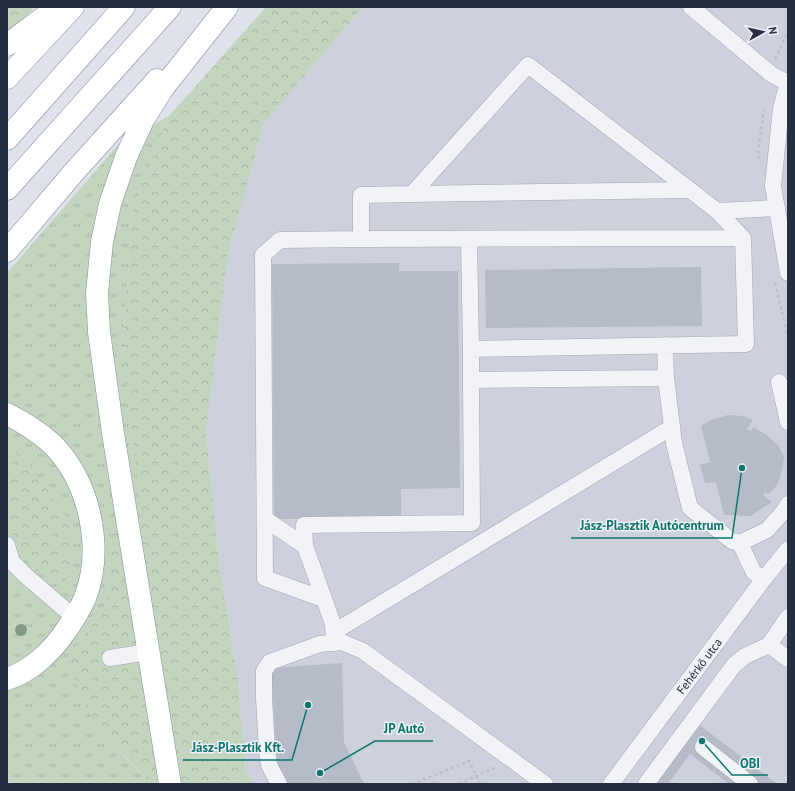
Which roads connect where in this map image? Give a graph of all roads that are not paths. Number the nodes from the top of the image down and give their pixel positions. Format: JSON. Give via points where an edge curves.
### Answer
{"nodes":[{"id":1,"x":58,"y":7,"type":"edge"},
{"id":2,"x":72,"y":7,"type":"edge"},
{"id":3,"x":124,"y":7,"type":"edge"},
{"id":4,"x":170,"y":7,"type":"edge"},
{"id":5,"x":226,"y":7,"type":"edge"},
{"id":6,"x":699,"y":9,"type":"edge"},
{"id":7,"x":8,"y":45,"type":"edge"},
{"id":8,"x":7,"y":78,"type":"edge"},
{"id":9,"x":788,"y":83,"type":"edge"},
{"id":10,"x":7,"y":139,"type":"edge"},
{"id":11,"x":7,"y":189,"type":"edge"},
{"id":12,"x":690,"y":190,"type":"junction"},
{"id":13,"x":412,"y":194,"type":"junction"},
{"id":14,"x":777,"y":208,"type":"junction"},
{"id":15,"x":717,"y":211,"type":"junction"},
{"id":16,"x":743,"y":238,"type":"junction"},
{"id":17,"x":361,"y":239,"type":"junction"},
{"id":18,"x":469,"y":239,"type":"junction"},
{"id":19,"x":7,"y":250,"type":"edge"},
{"id":20,"x":788,"y":273,"type":"edge"},
{"id":21,"x":665,"y":346,"type":"junction"},
{"id":22,"x":471,"y":349,"type":"junction"},
{"id":23,"x":666,"y":378,"type":"junction"},
{"id":24,"x":471,"y":380,"type":"junction"},
{"id":25,"x":779,"y":382,"type":"dead end"},
{"id":26,"x":7,"y":414,"type":"edge"},
{"id":27,"x":788,"y":422,"type":"edge"},
{"id":28,"x":672,"y":427,"type":"junction"},
{"id":29,"x":788,"y":504,"type":"edge"},
{"id":30,"x":265,"y":519,"type":"junction"},
{"id":31,"x":740,"y":543,"type":"junction"},
{"id":32,"x":7,"y":545,"type":"edge"},
{"id":33,"x":305,"y":546,"type":"junction"},
{"id":34,"x":788,"y":548,"type":"edge"},
{"id":35,"x":763,"y":580,"type":"junction"},
{"id":36,"x":323,"y":599,"type":"junction"},
{"id":37,"x":788,"y":617,"type":"edge"},
{"id":38,"x":75,"y":618,"type":"junction"},
{"id":39,"x":334,"y":637,"type":"junction"},
{"id":40,"x":769,"y":644,"type":"junction"},
{"id":41,"x":148,"y":652,"type":"junction"},
{"id":42,"x":110,"y":658,"type":"dead end"},
{"id":43,"x":788,"y":659,"type":"edge"},
{"id":44,"x":7,"y":679,"type":"edge"},
{"id":45,"x":702,"y":747,"type":"dead end"},
{"id":46,"x":170,"y":784,"type":"edge"},
{"id":47,"x":278,"y":784,"type":"edge"},
{"id":48,"x":545,"y":784,"type":"edge"},
{"id":49,"x":611,"y":784,"type":"edge"},
{"id":50,"x":646,"y":784,"type":"edge"},
{"id":51,"x":750,"y":784,"type":"edge"}],
"edges":[{"from":1,"to":7,"type":"highway"},
{"from":2,"to":8,"type":"highway"},
{"from":3,"to":10,"type":"highway"},
{"from":4,"to":11,"type":"highway"},
{"from":5,"to":19,"type":"highway","via":[[131,108]]},
{"from":5,"to":41,"type":"highway","via":[[163,88],[144,120],[126,157],[110,204],[102,242],[97,293],[99,332]]},
{"from":6,"to":9,"type":"street","via":[[771,74]]},
{"from":9,"to":14,"type":"street","via":[[781,108],[773,186]]},
{"from":12,"to":13,"type":"street"},
{"from":12,"to":13,"type":"street","via":[[528,65]]},
{"from":12,"to":15,"type":"street"},
{"from":13,"to":17,"type":"street","via":[[361,195]]},
{"from":14,"to":15,"type":"street"},
{"from":14,"to":20,"type":"street"},
{"from":15,"to":16,"type":"street"},
{"from":16,"to":18,"type":"street"},
{"from":16,"to":21,"type":"street","via":[[746,344]]},
{"from":17,"to":18,"type":"street"},
{"from":17,"to":30,"type":"street","via":[[280,240],[263,255]]},
{"from":18,"to":22,"type":"street"},
{"from":21,"to":22,"type":"street"},
{"from":21,"to":23,"type":"street"},
{"from":22,"to":24,"type":"street"},
{"from":23,"to":24,"type":"street"},
{"from":23,"to":28,"type":"street"},
{"from":24,"to":33,"type":"street","via":[[472,523],[304,525]]},
{"from":25,"to":27,"type":"street"},
{"from":26,"to":38,"type":"highway","via":[[29,426],[53,445],[79,482],[91,523],[93,557],[85,598]]},
{"from":28,"to":31,"type":"street","via":[[690,508],[732,541]]},
{"from":28,"to":39,"type":"street"},
{"from":29,"to":31,"type":"street","via":[[767,530]]},
{"from":30,"to":33,"type":"street"},
{"from":30,"to":36,"type":"street","via":[[265,578]]},
{"from":31,"to":35,"type":"street","via":[[753,571]]},
{"from":32,"to":38,"type":"street","via":[[12,562]]},
{"from":33,"to":36,"type":"street"},
{"from":34,"to":35,"type":"street","name":"Fehérkő utca"},
{"from":35,"to":49,"type":"street","name":"Fehérkő utca"},
{"from":36,"to":39,"type":"street","via":[[333,624]]},
{"from":37,"to":40,"type":"street"},
{"from":38,"to":44,"type":"highway","via":[[48,653],[32,666]]},
{"from":39,"to":47,"type":"street","via":[[270,662],[264,671],[267,751],[269,765]]},
{"from":39,"to":48,"type":"street","via":[[363,651]]},
{"from":40,"to":43,"type":"street"},
{"from":40,"to":50,"type":"street","via":[[745,656],[734,665]]},
{"from":41,"to":42,"type":"street"},
{"from":41,"to":46,"type":"highway"},
{"from":45,"to":51,"type":"street"}]}
